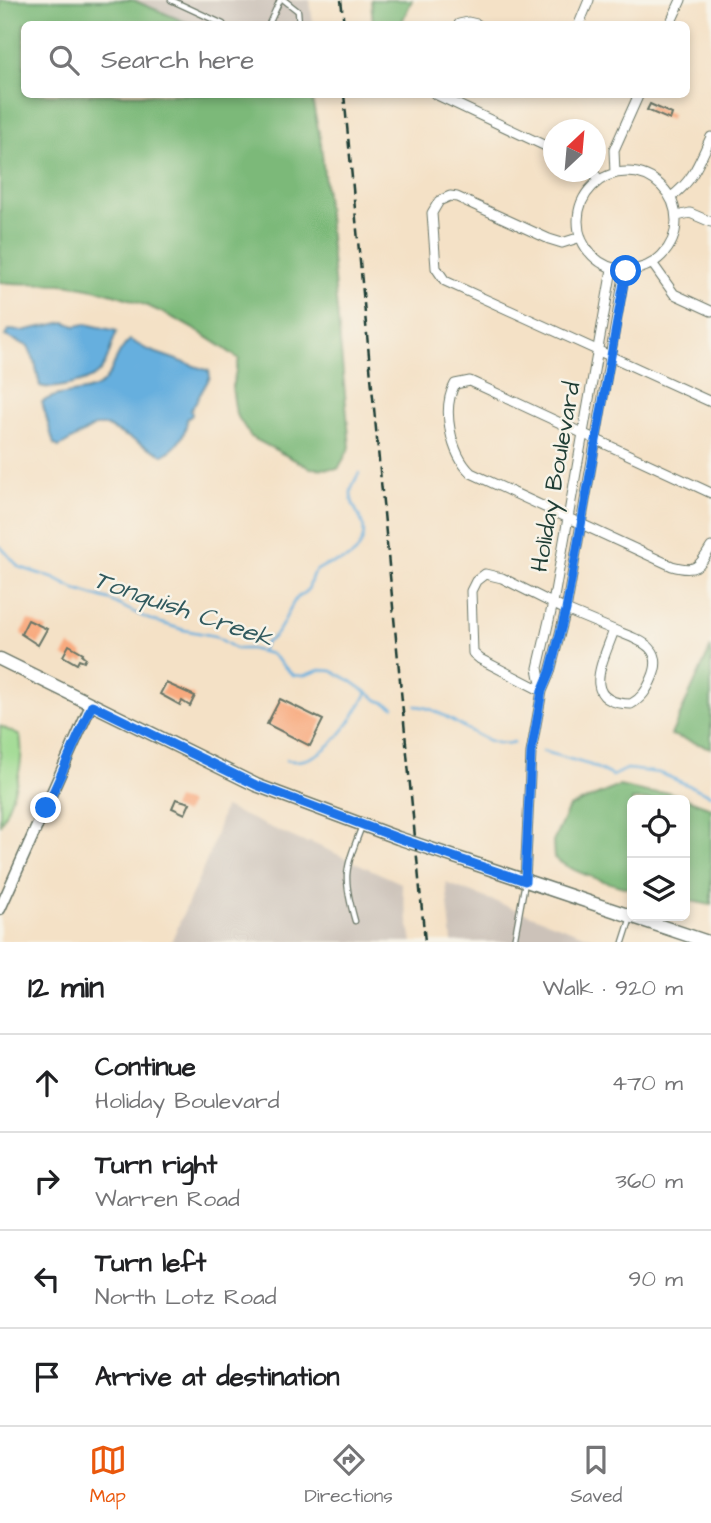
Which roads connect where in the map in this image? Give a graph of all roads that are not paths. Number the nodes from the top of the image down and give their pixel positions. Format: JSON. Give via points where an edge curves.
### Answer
{"nodes":[{"id":1,"x":171,"y":0,"type":"edge"},
{"id":2,"x":282,"y":0,"type":"edge"},
{"id":3,"x":589,"y":0,"type":"edge"},
{"id":4,"x":681,"y":0,"type":"edge"},
{"id":5,"x":216,"y":21,"type":"edge"},
{"id":6,"x":271,"y":21,"type":"edge"},
{"id":7,"x":299,"y":21,"type":"edge"},
{"id":8,"x":580,"y":21,"type":"edge"},
{"id":9,"x":671,"y":21,"type":"edge"},
{"id":10,"x":444,"y":98,"type":"edge"},
{"id":11,"x":637,"y":98,"type":"edge"},
{"id":12,"x":711,"y":137,"type":"edge"},
{"id":13,"x":543,"y":145,"type":"edge"},
{"id":14,"x":615,"y":173,"type":"junction"},
{"id":15,"x":606,"y":174,"type":"edge"},
{"id":16,"x":593,"y":182,"type":"edge"},
{"id":17,"x":671,"y":198,"type":"junction"},
{"id":18,"x":677,"y":216,"type":"junction"},
{"id":19,"x":711,"y":222,"type":"edge"},
{"id":20,"x":581,"y":237,"type":"junction"},
{"id":21,"x":652,"y":263,"type":"junction"},
{"id":22,"x":612,"y":269,"type":"junction"},
{"id":23,"x":625,"y":271,"type":"junction"},
{"id":24,"x":711,"y":311,"type":"edge"},
{"id":25,"x":598,"y":351,"type":"junction"},
{"id":26,"x":610,"y":356,"type":"junction"},
{"id":27,"x":711,"y":402,"type":"edge"},
{"id":28,"x":584,"y":435,"type":"junction"},
{"id":29,"x":596,"y":441,"type":"junction"},
{"id":30,"x":711,"y":493,"type":"edge"},
{"id":31,"x":567,"y":519,"type":"junction"},
{"id":32,"x":580,"y":525,"type":"junction"},
{"id":33,"x":711,"y":547,"type":"edge"},
{"id":34,"x":553,"y":603,"type":"junction"},
{"id":35,"x":566,"y":610,"type":"junction"},
{"id":36,"x":614,"y":629,"type":"junction"},
{"id":37,"x":0,"y":659,"type":"edge"},
{"id":38,"x":542,"y":691,"type":"junction"},
{"id":39,"x":92,"y":705,"type":"junction"},
{"id":40,"x":362,"y":825,"type":"junction"},
{"id":41,"x":525,"y":881,"type":"junction"},
{"id":42,"x":0,"y":909,"type":"edge"},
{"id":43,"x":627,"y":914,"type":"edge"},
{"id":44,"x":630,"y":921,"type":"edge"},
{"id":45,"x":647,"y":921,"type":"edge"},
{"id":46,"x":355,"y":922,"type":"dead end"},
{"id":47,"x":514,"y":942,"type":"edge"},
{"id":48,"x":623,"y":942,"type":"edge"},
{"id":49,"x":708,"y":942,"type":"edge"}],
"edges":[{"from":1,"to":5,"type":"lane"},
{"from":2,"to":6,"type":"lane"},
{"from":2,"to":7,"type":"lane","via":[[298,12]]},
{"from":3,"to":8,"type":"street"},
{"from":4,"to":9,"type":"street"},
{"from":10,"to":13,"type":"street"},
{"from":11,"to":14,"type":"street","via":[[614,150]]},
{"from":12,"to":17,"type":"street","via":[[687,186]]},
{"from":14,"to":15,"type":"street"},
{"from":14,"to":17,"type":"street","via":[[646,175]]},
{"from":16,"to":20,"type":"street","via":[[580,208]]},
{"from":17,"to":18,"type":"street"},
{"from":18,"to":19,"type":"street","via":[[690,213]]},
{"from":18,"to":21,"type":"street","via":[[671,243]]},
{"from":20,"to":22,"type":"street","via":[[597,260]]},
{"from":20,"to":25,"type":"street","via":[[562,243],[549,239],[457,197],[439,201],[432,213],[436,268],[445,281]]},
{"from":21,"to":23,"type":"street"},
{"from":21,"to":24,"type":"street","via":[[674,294]]},
{"from":22,"to":23,"type":"street"},
{"from":22,"to":25,"type":"street","name":"Holiday Boulevard"},
{"from":23,"to":26,"type":"street","name":"Holiday Boulevard"},
{"from":25,"to":26,"type":"street"},
{"from":25,"to":28,"type":"street","name":"Holiday Boulevard"},
{"from":26,"to":27,"type":"street"},
{"from":26,"to":29,"type":"street","name":"Holiday Boulevard"},
{"from":28,"to":29,"type":"street"},
{"from":28,"to":31,"type":"street","name":"Holiday Boulevard"},
{"from":28,"to":31,"type":"street","via":[[470,381],[455,384],[449,396],[453,448],[460,463],[471,473]]},
{"from":29,"to":30,"type":"street"},
{"from":29,"to":32,"type":"street","name":"Holiday Boulevard"},
{"from":31,"to":32,"type":"street"},
{"from":31,"to":34,"type":"street","name":"Holiday Boulevard"},
{"from":32,"to":33,"type":"street","via":[[685,570],[701,564]]},
{"from":32,"to":35,"type":"street","name":"Holiday Boulevard"},
{"from":34,"to":35,"type":"street"},
{"from":34,"to":38,"type":"street","name":"Holiday Boulevard","via":[[538,668]]},
{"from":34,"to":38,"type":"street","via":[[485,574],[471,592],[473,653]]},
{"from":35,"to":36,"type":"street"},
{"from":35,"to":38,"type":"street","name":"Holiday Boulevard"},
{"from":36,"to":36,"type":"street","via":[[645,644],[657,661],[646,691],[631,704],[620,704],[599,691],[597,680]]},
{"from":37,"to":39,"type":"main road"},
{"from":38,"to":41,"type":"street","name":"Holiday Boulevard","via":[[531,753]]},
{"from":39,"to":40,"type":"main road","via":[[256,785]]},
{"from":39,"to":42,"type":"street"},
{"from":40,"to":41,"type":"main road"},
{"from":40,"to":46,"type":"lane","via":[[346,875]]},
{"from":41,"to":43,"type":"main road"},
{"from":41,"to":47,"type":"lane"},
{"from":44,"to":48,"type":"lane"},
{"from":45,"to":49,"type":"main road"}]}
